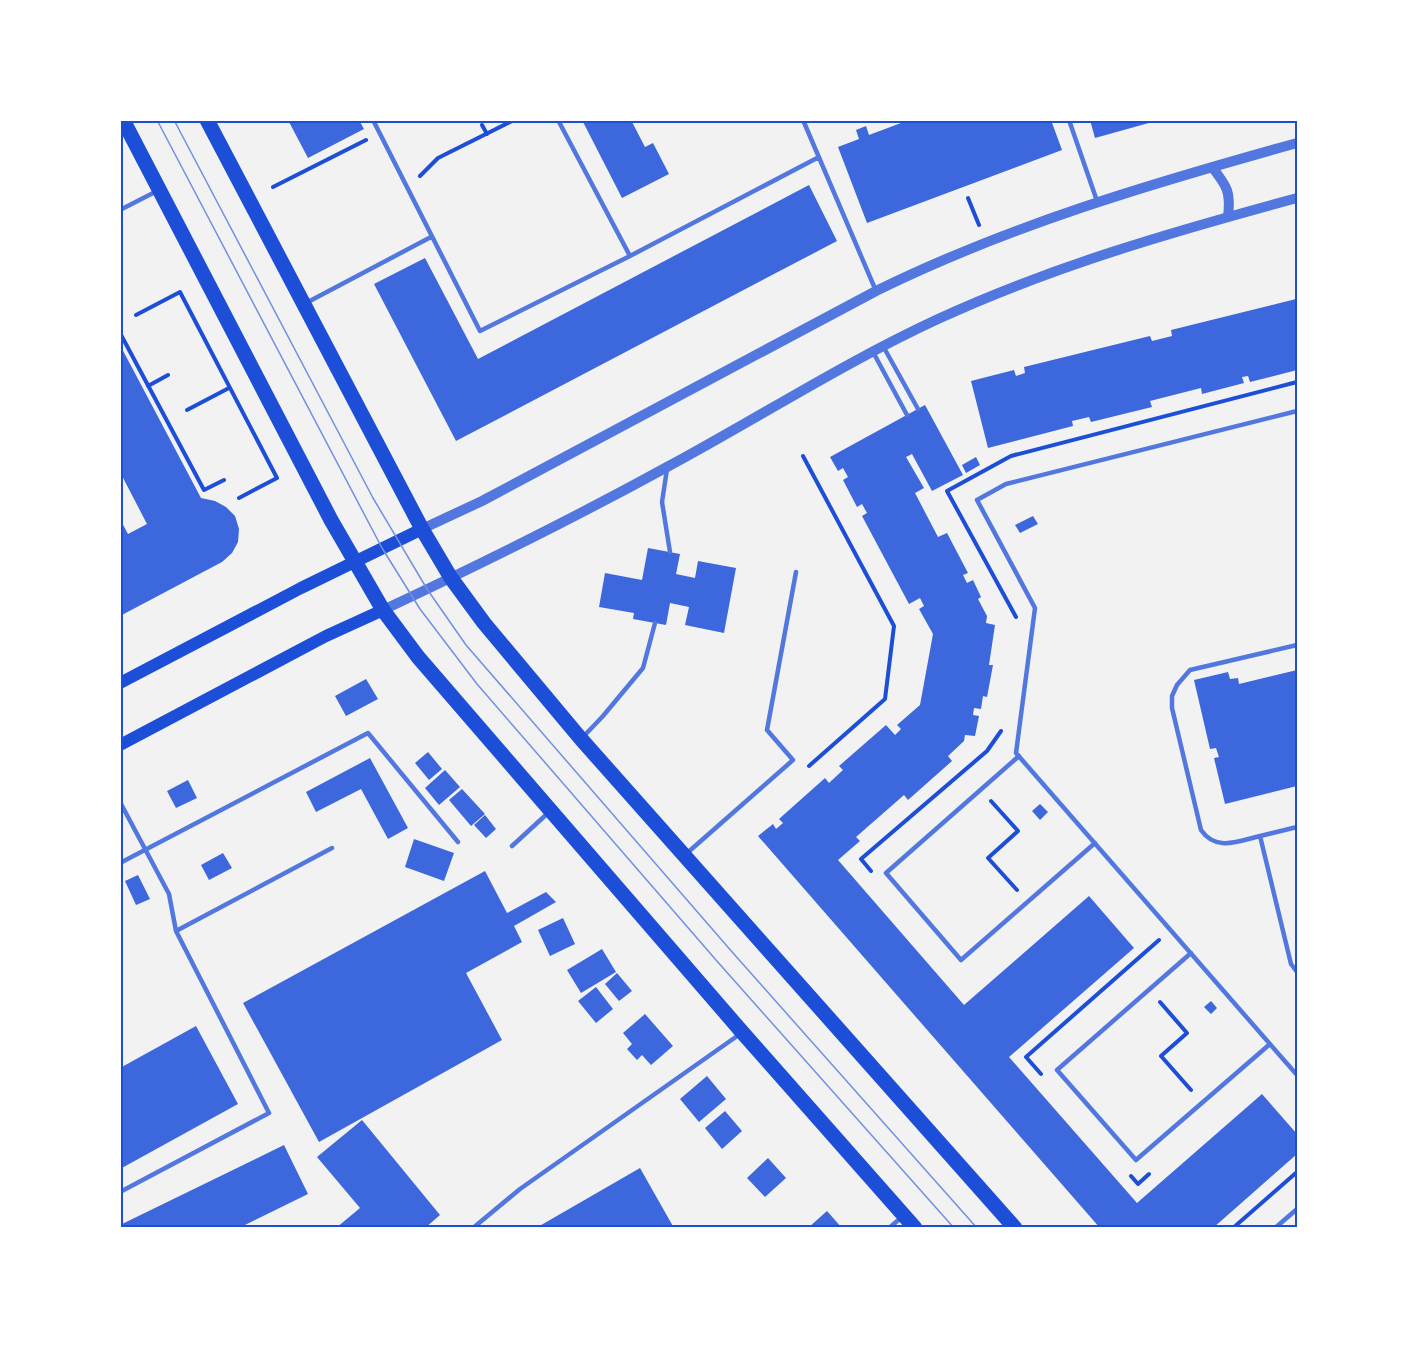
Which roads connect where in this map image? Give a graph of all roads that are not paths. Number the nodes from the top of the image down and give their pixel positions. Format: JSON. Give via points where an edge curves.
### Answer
{"nodes":[{"id":1,"x":123,"y":120,"type":"edge"},
{"id":2,"x":207,"y":120,"type":"edge"},
{"id":3,"x":373,"y":120,"type":"edge"},
{"id":4,"x":558,"y":120,"type":"edge"},
{"id":5,"x":803,"y":120,"type":"edge"},
{"id":6,"x":1069,"y":120,"type":"edge"},
{"id":7,"x":1297,"y":143,"type":"edge"},
{"id":8,"x":819,"y":157,"type":"junction"},
{"id":9,"x":1212,"y":167,"type":"junction"},
{"id":10,"x":159,"y":189,"type":"junction"},
{"id":11,"x":1297,"y":198,"type":"edge"},
{"id":12,"x":1097,"y":201,"type":"junction"},
{"id":13,"x":120,"y":210,"type":"edge"},
{"id":14,"x":1228,"y":217,"type":"junction"},
{"id":15,"x":431,"y":237,"type":"junction"},
{"id":16,"x":630,"y":256,"type":"junction"},
{"id":17,"x":876,"y":291,"type":"junction"},
{"id":18,"x":304,"y":304,"type":"junction"},
{"id":19,"x":884,"y":346,"type":"junction"},
{"id":20,"x":873,"y":352,"type":"junction"},
{"id":21,"x":918,"y":409,"type":"dead end"},
{"id":22,"x":1297,"y":411,"type":"edge"},
{"id":23,"x":908,"y":415,"type":"dead end"},
{"id":24,"x":668,"y":467,"type":"junction"},
{"id":25,"x":422,"y":529,"type":"junction"},
{"id":26,"x":670,"y":552,"type":"dead end"},
{"id":27,"x":355,"y":562,"type":"junction"},
{"id":28,"x":796,"y":572,"type":"dead end"},
{"id":29,"x":451,"y":578,"type":"junction"},
{"id":30,"x":383,"y":610,"type":"junction"},
{"id":31,"x":655,"y":623,"type":"dead end"},
{"id":32,"x":1297,"y":645,"type":"edge"},
{"id":33,"x":120,"y":683,"type":"edge"},
{"id":34,"x":581,"y":739,"type":"junction"},
{"id":35,"x":120,"y":745,"type":"edge"},
{"id":36,"x":1019,"y":756,"type":"junction"},
{"id":37,"x":120,"y":802,"type":"edge"},
{"id":38,"x":551,"y":810,"type":"junction"},
{"id":39,"x":1297,"y":827,"type":"edge"},
{"id":40,"x":1260,"y":836,"type":"junction"},
{"id":41,"x":458,"y":842,"type":"dead end"},
{"id":42,"x":1095,"y":843,"type":"junction"},
{"id":43,"x":512,"y":846,"type":"dead end"},
{"id":44,"x":333,"y":848,"type":"dead end"},
{"id":45,"x":146,"y":849,"type":"junction"},
{"id":46,"x":684,"y":855,"type":"junction"},
{"id":47,"x":120,"y":863,"type":"edge"},
{"id":48,"x":176,"y":931,"type":"junction"},
{"id":49,"x":1191,"y":953,"type":"junction"},
{"id":50,"x":1297,"y":972,"type":"edge"},
{"id":51,"x":742,"y":1032,"type":"junction"},
{"id":52,"x":1270,"y":1044,"type":"junction"},
{"id":53,"x":1297,"y":1075,"type":"edge"},
{"id":54,"x":120,"y":1192,"type":"edge"},
{"id":55,"x":1297,"y":1209,"type":"edge"},
{"id":56,"x":904,"y":1215,"type":"junction"},
{"id":57,"x":473,"y":1228,"type":"edge"},
{"id":58,"x":889,"y":1228,"type":"edge"},
{"id":59,"x":915,"y":1228,"type":"edge"},
{"id":60,"x":1016,"y":1228,"type":"edge"},
{"id":61,"x":1275,"y":1228,"type":"edge"}],
"edges":[{"from":1,"to":10,"type":"main road"},
{"from":2,"to":18,"type":"main road"},
{"from":3,"to":15,"type":"lane"},
{"from":4,"to":16,"type":"lane"},
{"from":5,"to":8,"type":"lane"},
{"from":6,"to":12,"type":"lane"},
{"from":7,"to":9,"type":"street"},
{"from":8,"to":16,"type":"lane"},
{"from":8,"to":17,"type":"lane"},
{"from":9,"to":12,"type":"street"},
{"from":9,"to":14,"type":"street","via":[[1226,184],[1230,198]]},
{"from":10,"to":13,"type":"lane"},
{"from":10,"to":27,"type":"main road"},
{"from":11,"to":14,"type":"street"},
{"from":12,"to":17,"type":"street"},
{"from":14,"to":19,"type":"street","via":[[1114,250],[1024,283]]},
{"from":15,"to":16,"type":"lane","via":[[480,331]]},
{"from":15,"to":18,"type":"lane"},
{"from":17,"to":25,"type":"street","via":[[492,496]]},
{"from":18,"to":25,"type":"main road"},
{"from":19,"to":20,"type":"street"},
{"from":19,"to":21,"type":"lane"},
{"from":20,"to":23,"type":"lane"},
{"from":20,"to":24,"type":"street"},
{"from":22,"to":36,"type":"lane","via":[[1006,484],[977,500],[1035,608],[1016,753]]},
{"from":24,"to":26,"type":"lane","via":[[662,502]]},
{"from":24,"to":29,"type":"street"},
{"from":25,"to":27,"type":"main road"},
{"from":25,"to":29,"type":"main road"},
{"from":27,"to":30,"type":"main road"},
{"from":27,"to":33,"type":"main road"},
{"from":28,"to":46,"type":"lane","via":[[767,730],[793,760]]},
{"from":29,"to":30,"type":"street"},
{"from":29,"to":34,"type":"main road"},
{"from":30,"to":35,"type":"main road"},
{"from":30,"to":38,"type":"main road","via":[[418,657]]},
{"from":31,"to":34,"type":"lane","via":[[643,668]]},
{"from":32,"to":40,"type":"lane","via":[[1190,670],[1172,696],[1206,837],[1221,844]]},
{"from":34,"to":46,"type":"main road"},
{"from":36,"to":42,"type":"lane"},
{"from":36,"to":42,"type":"lane","via":[[885,873],[961,960]]},
{"from":37,"to":45,"type":"lane"},
{"from":38,"to":43,"type":"lane"},
{"from":38,"to":51,"type":"main road"},
{"from":39,"to":40,"type":"lane"},
{"from":40,"to":50,"type":"lane","via":[[1291,964]]},
{"from":41,"to":45,"type":"lane","via":[[368,733]]},
{"from":42,"to":49,"type":"lane"},
{"from":44,"to":48,"type":"lane"},
{"from":45,"to":47,"type":"lane"},
{"from":45,"to":48,"type":"lane","via":[[169,894]]},
{"from":46,"to":60,"type":"main road"},
{"from":48,"to":54,"type":"lane","via":[[269,1113]]},
{"from":49,"to":52,"type":"lane"},
{"from":49,"to":52,"type":"lane","via":[[1057,1070],[1136,1160]]},
{"from":51,"to":56,"type":"main road"},
{"from":51,"to":57,"type":"lane","via":[[520,1189]]},
{"from":52,"to":53,"type":"lane"},
{"from":55,"to":61,"type":"lane"},
{"from":56,"to":58,"type":"lane"},
{"from":56,"to":59,"type":"main road"}]}
